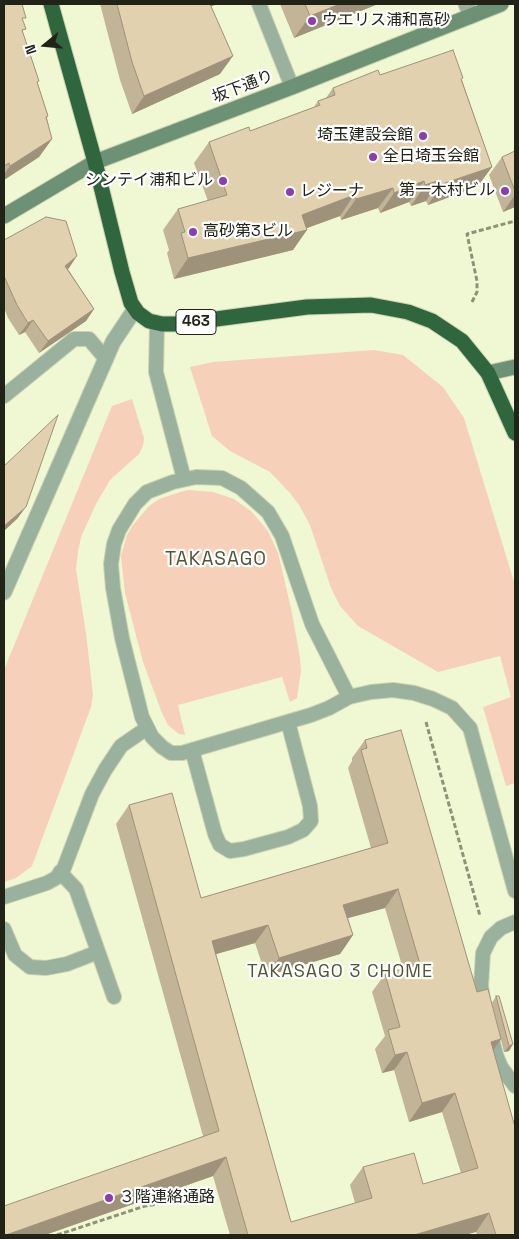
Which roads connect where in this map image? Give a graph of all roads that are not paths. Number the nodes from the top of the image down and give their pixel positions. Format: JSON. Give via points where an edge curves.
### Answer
{"nodes":[{"id":1,"x":51,"y":4,"type":"edge"},
{"id":2,"x":259,"y":4,"type":"edge"},
{"id":3,"x":501,"y":4,"type":"edge"},
{"id":4,"x":468,"y":10,"type":"edge"},
{"id":5,"x":292,"y":87,"type":"junction"},
{"id":6,"x":95,"y":162,"type":"junction"},
{"id":7,"x":4,"y":216,"type":"edge"},
{"id":8,"x":135,"y":309,"type":"junction"},
{"id":9,"x":157,"y":324,"type":"junction"},
{"id":10,"x":106,"y":359,"type":"junction"},
{"id":11,"x":515,"y":366,"type":"edge"},
{"id":12,"x":488,"y":373,"type":"junction"},
{"id":13,"x":4,"y":396,"type":"edge"},
{"id":14,"x":515,"y":433,"type":"edge"},
{"id":15,"x":184,"y":479,"type":"junction"},
{"id":16,"x":4,"y":592,"type":"edge"},
{"id":17,"x":349,"y":697,"type":"junction"},
{"id":18,"x":288,"y":722,"type":"junction"},
{"id":19,"x":148,"y":728,"type":"junction"},
{"id":20,"x":192,"y":750,"type":"junction"},
{"id":21,"x":60,"y":872,"type":"junction"},
{"id":22,"x":515,"y":891,"type":"edge"},
{"id":23,"x":4,"y":897,"type":"edge"},
{"id":24,"x":515,"y":922,"type":"edge"},
{"id":25,"x":4,"y":929,"type":"edge"},
{"id":26,"x":98,"y":952,"type":"junction"},
{"id":27,"x":114,"y":997,"type":"dead end"},
{"id":28,"x":515,"y":1086,"type":"edge"}],
"edges":[{"from":1,"to":6,"type":"highway"},
{"from":2,"to":5,"type":"lane"},
{"from":3,"to":4,"type":"street","name":"坂下通り"},
{"from":4,"to":5,"type":"street","name":"坂下通り"},
{"from":5,"to":6,"type":"street","name":"坂下通り"},
{"from":6,"to":7,"type":"street","name":"坂下通り"},
{"from":6,"to":8,"type":"highway","via":[[122,272]]},
{"from":8,"to":9,"type":"highway","number":"463"},
{"from":8,"to":10,"type":"street"},
{"from":9,"to":12,"type":"highway","number":"463","via":[[307,307],[371,305],[408,312],[432,321],[462,341]]},
{"from":9,"to":15,"type":"lane","via":[[156,372]]},
{"from":10,"to":13,"type":"lane","via":[[89,339],[74,338]]},
{"from":10,"to":16,"type":"street"},
{"from":11,"to":12,"type":"street"},
{"from":12,"to":14,"type":"highway","number":"463"},
{"from":15,"to":17,"type":"lane","via":[[222,478],[241,488],[268,512],[282,536],[312,624]]},
{"from":15,"to":19,"type":"lane","via":[[147,492],[135,504],[118,530],[111,564],[122,638],[142,717]]},
{"from":17,"to":18,"type":"lane","via":[[329,708]]},
{"from":17,"to":22,"type":"lane","via":[[393,690],[419,695],[452,708],[470,728]]},
{"from":18,"to":20,"type":"lane"},
{"from":18,"to":20,"type":"lane","via":[[311,821],[303,830],[288,837],[230,851],[220,844]]},
{"from":19,"to":20,"type":"lane","via":[[157,742],[171,753]]},
{"from":19,"to":21,"type":"lane","via":[[121,746],[105,770]]},
{"from":21,"to":23,"type":"lane","via":[[47,884]]},
{"from":21,"to":26,"type":"lane","via":[[76,890]]},
{"from":24,"to":28,"type":"lane","via":[[490,937],[483,953],[481,986],[496,1055]]},
{"from":25,"to":26,"type":"lane","via":[[15,955],[30,967],[67,964]]},
{"from":26,"to":27,"type":"lane"}]}
